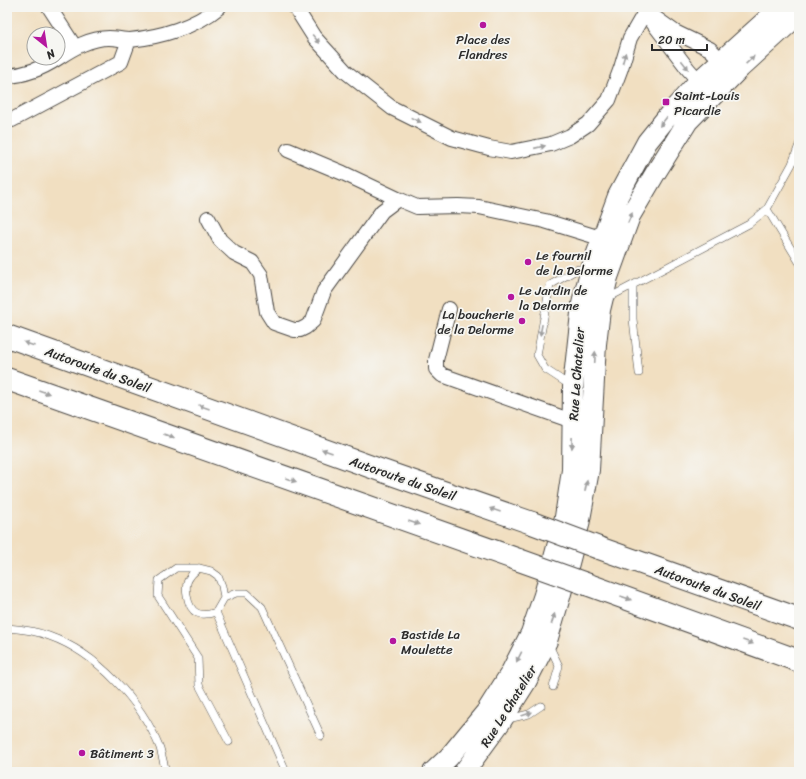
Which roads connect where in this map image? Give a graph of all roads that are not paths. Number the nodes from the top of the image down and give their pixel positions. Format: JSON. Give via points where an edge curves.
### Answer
{"nodes":[{"id":1,"x":49,"y":7,"type":"edge"},
{"id":2,"x":219,"y":7,"type":"edge"},
{"id":3,"x":295,"y":7,"type":"edge"},
{"id":4,"x":781,"y":7,"type":"edge"},
{"id":5,"x":643,"y":9,"type":"edge"},
{"id":6,"x":799,"y":14,"type":"edge"},
{"id":7,"x":129,"y":40,"type":"junction"},
{"id":8,"x":75,"y":47,"type":"junction"},
{"id":9,"x":66,"y":53,"type":"edge"},
{"id":10,"x":42,"y":66,"type":"edge"},
{"id":11,"x":728,"y":67,"type":"junction"},
{"id":12,"x":7,"y":76,"type":"edge"},
{"id":13,"x":699,"y":81,"type":"junction"},
{"id":14,"x":712,"y":96,"type":"junction"},
{"id":15,"x":7,"y":121,"type":"edge"},
{"id":16,"x":799,"y":145,"type":"edge"},
{"id":17,"x":288,"y":150,"type":"dead end"},
{"id":18,"x":398,"y":199,"type":"junction"},
{"id":19,"x":767,"y":209,"type":"junction"},
{"id":20,"x":208,"y":218,"type":"dead end"},
{"id":21,"x":611,"y":241,"type":"junction"},
{"id":22,"x":799,"y":262,"type":"edge"},
{"id":23,"x":599,"y":275,"type":"junction"},
{"id":24,"x":633,"y":285,"type":"junction"},
{"id":25,"x":602,"y":301,"type":"junction"},
{"id":26,"x":449,"y":309,"type":"dead end"},
{"id":27,"x":7,"y":336,"type":"edge"},
{"id":28,"x":639,"y":373,"type":"dead end"},
{"id":29,"x":7,"y":379,"type":"edge"},
{"id":30,"x":573,"y":387,"type":"junction"},
{"id":31,"x":572,"y":421,"type":"junction"},
{"id":32,"x":199,"y":568,"type":"junction"},
{"id":33,"x":224,"y":598,"type":"junction"},
{"id":34,"x":216,"y":612,"type":"junction"},
{"id":35,"x":799,"y":619,"type":"edge"},
{"id":36,"x":7,"y":628,"type":"edge"},
{"id":37,"x":547,"y":641,"type":"junction"},
{"id":38,"x":799,"y":661,"type":"edge"},
{"id":39,"x":553,"y":687,"type":"dead end"},
{"id":40,"x":541,"y":706,"type":"dead end"},
{"id":41,"x":494,"y":716,"type":"junction"},
{"id":42,"x":321,"y":736,"type":"dead end"},
{"id":43,"x":229,"y":742,"type":"dead end"},
{"id":44,"x":166,"y":772,"type":"edge"},
{"id":45,"x":286,"y":772,"type":"edge"},
{"id":46,"x":433,"y":772,"type":"edge"},
{"id":47,"x":464,"y":772,"type":"edge"}],
"edges":[{"from":1,"to":8,"type":"street"},
{"from":2,"to":7,"type":"street","via":[[211,14],[182,28]]},
{"from":3,"to":5,"type":"street","one_way":true,"via":[[314,37],[346,72],[392,108],[452,138],[511,152],[551,144],[588,124],[609,100],[630,38]]},
{"from":4,"to":11,"type":"main road","name":"Rue Le Chatelier"},
{"from":5,"to":11,"type":"street","via":[[676,32],[710,49]]},
{"from":5,"to":13,"type":"street","one_way":true},
{"from":11,"to":6,"type":"main road","name":"Rue Le Chatelier","one_way":true},
{"from":7,"to":8,"type":"street","via":[[108,38]]},
{"from":7,"to":15,"type":"street","via":[[122,62]]},
{"from":8,"to":9,"type":"street"},
{"from":10,"to":12,"type":"street","via":[[15,76]]},
{"from":11,"to":13,"type":"main road","name":"Rue Le Chatelier"},
{"from":11,"to":14,"type":"main road","name":"Rue Le Chatelier"},
{"from":13,"to":14,"type":"street"},
{"from":13,"to":21,"type":"main road","name":"Rue Le Chatelier","one_way":true,"via":[[647,142],[618,196]]},
{"from":21,"to":14,"type":"main road","name":"Rue Le Chatelier","one_way":true,"via":[[630,216],[688,121]]},
{"from":16,"to":19,"type":"lane","via":[[792,164]]},
{"from":17,"to":18,"type":"street"},
{"from":18,"to":20,"type":"street","via":[[382,211],[324,291],[313,321],[300,330],[274,323],[267,312],[261,275],[252,262],[234,253],[220,240]]},
{"from":18,"to":21,"type":"street","via":[[416,207],[479,207],[545,221]]},
{"from":19,"to":22,"type":"lane"},
{"from":19,"to":24,"type":"lane","via":[[745,227]]},
{"from":21,"to":23,"type":"main road","name":"Rue Le Chatelier"},
{"from":23,"to":25,"type":"main road","name":"Rue Le Chatelier"},
{"from":23,"to":30,"type":"main road","name":"Rue Le Chatelier","via":[[582,304]]},
{"from":23,"to":30,"type":"lane","one_way":true,"via":[[578,269],[550,285],[537,355],[545,369]]},
{"from":24,"to":25,"type":"lane"},
{"from":24,"to":28,"type":"lane","via":[[633,319]]},
{"from":37,"to":25,"type":"main road","name":"Rue Le Chatelier","one_way":true,"via":[[579,525],[589,470],[596,344]]},
{"from":26,"to":31,"type":"street","via":[[436,360],[436,369],[442,375]]},
{"from":35,"to":27,"type":"highway","name":"Autoroute du Soleil","one_way":true,"bridge":true},
{"from":29,"to":38,"type":"highway","one_way":true,"bridge":true},
{"from":30,"to":31,"type":"main road","name":"Rue Le Chatelier"},
{"from":31,"to":41,"type":"main road","name":"Rue Le Chatelier","one_way":true,"via":[[572,470],[565,517],[544,596],[531,633],[510,674]]},
{"from":32,"to":33,"type":"lane","via":[[218,576]]},
{"from":32,"to":34,"type":"lane","via":[[189,578],[186,592],[190,604],[197,613]]},
{"from":32,"to":43,"type":"lane","via":[[176,568],[159,580],[158,596],[198,658],[199,685]]},
{"from":33,"to":34,"type":"lane"},
{"from":33,"to":42,"type":"lane","via":[[236,593],[248,593],[262,607]]},
{"from":34,"to":45,"type":"lane"},
{"from":36,"to":44,"type":"lane","via":[[49,636],[79,651],[107,672],[133,702],[149,727],[160,749]]},
{"from":37,"to":39,"type":"lane","via":[[559,666]]},
{"from":37,"to":41,"type":"main road","name":"Rue Le Chatelier","via":[[526,682]]},
{"from":41,"to":40,"type":"lane","one_way":true,"via":[[529,714]]},
{"from":41,"to":46,"type":"main road","name":"Rue Le Chatelier"},
{"from":41,"to":47,"type":"main road","name":"Rue Le Chatelier"}]}
